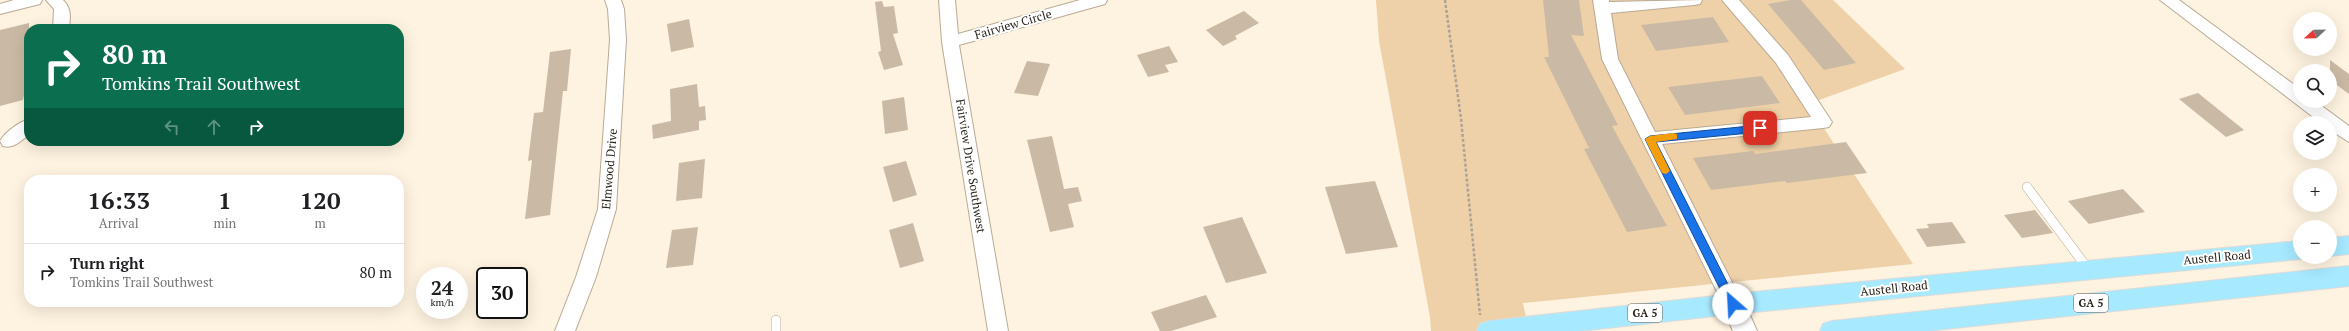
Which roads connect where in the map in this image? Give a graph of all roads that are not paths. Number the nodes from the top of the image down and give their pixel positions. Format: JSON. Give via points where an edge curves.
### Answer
{"nodes":[{"id":1,"x":34,"y":0,"type":"edge"},
{"id":2,"x":54,"y":0,"type":"edge"},
{"id":3,"x":613,"y":0,"type":"edge"},
{"id":4,"x":947,"y":0,"type":"edge"},
{"id":5,"x":1099,"y":0,"type":"edge"},
{"id":6,"x":1694,"y":0,"type":"edge"},
{"id":7,"x":1730,"y":0,"type":"edge"},
{"id":8,"x":2168,"y":0,"type":"edge"},
{"id":9,"x":1602,"y":4,"type":"edge"},
{"id":10,"x":0,"y":9,"type":"edge"},
{"id":11,"x":61,"y":24,"type":"edge"},
{"id":12,"x":950,"y":42,"type":"junction"},
{"id":13,"x":2293,"y":93,"type":"edge"},
{"id":14,"x":2312,"y":108,"type":"edge"},
{"id":15,"x":24,"y":129,"type":"edge"},
{"id":16,"x":2349,"y":136,"type":"edge"},
{"id":17,"x":1650,"y":139,"type":"junction"},
{"id":18,"x":9,"y":141,"type":"dead end"},
{"id":19,"x":2027,"y":187,"type":"dead end"},
{"id":20,"x":2349,"y":245,"type":"edge"},
{"id":21,"x":2337,"y":246,"type":"edge"},
{"id":22,"x":2293,"y":251,"type":"edge"},
{"id":23,"x":2088,"y":270,"type":"junction"},
{"id":24,"x":2349,"y":276,"type":"edge"},
{"id":25,"x":1733,"y":304,"type":"junction"},
{"id":26,"x":776,"y":320,"type":"dead end"},
{"id":27,"x":1485,"y":325,"type":"edge"},
{"id":28,"x":565,"y":331,"type":"edge"},
{"id":29,"x":776,"y":331,"type":"edge"},
{"id":30,"x":998,"y":331,"type":"edge"},
{"id":31,"x":1745,"y":331,"type":"edge"},
{"id":32,"x":1832,"y":331,"type":"edge"}],
"edges":[{"from":1,"to":10,"type":"street"},
{"from":2,"to":11,"type":"street","via":[[62,8]]},
{"from":3,"to":28,"type":"street","name":"Elmwood Drive","via":[[618,40],[607,209],[586,277]]},
{"from":4,"to":12,"type":"street","name":"Fairview Drive Southwest"},
{"from":5,"to":12,"type":"street","name":"Fairview Circle"},
{"from":6,"to":9,"type":"street"},
{"from":7,"to":17,"type":"street","via":[[1782,59],[1823,122]]},
{"from":8,"to":13,"type":"street"},
{"from":9,"to":17,"type":"street","via":[[1610,59]]},
{"from":12,"to":30,"type":"street","name":"Fairview Drive Southwest"},
{"from":14,"to":16,"type":"street"},
{"from":15,"to":18,"type":"street"},
{"from":17,"to":25,"type":"street"},
{"from":19,"to":23,"type":"lane"},
{"from":20,"to":21,"type":"main road"},
{"from":22,"to":23,"type":"main road","name":"Austell Road","number":"GA 5"},
{"from":23,"to":25,"type":"main road","name":"Austell Road","number":"GA 5"},
{"from":24,"to":32,"type":"main road","number":"GA 5"},
{"from":25,"to":27,"type":"main road","name":"Austell Road","number":"GA 5","via":[[1558,322]]},
{"from":25,"to":31,"type":"street"},
{"from":26,"to":29,"type":"lane"}]}
